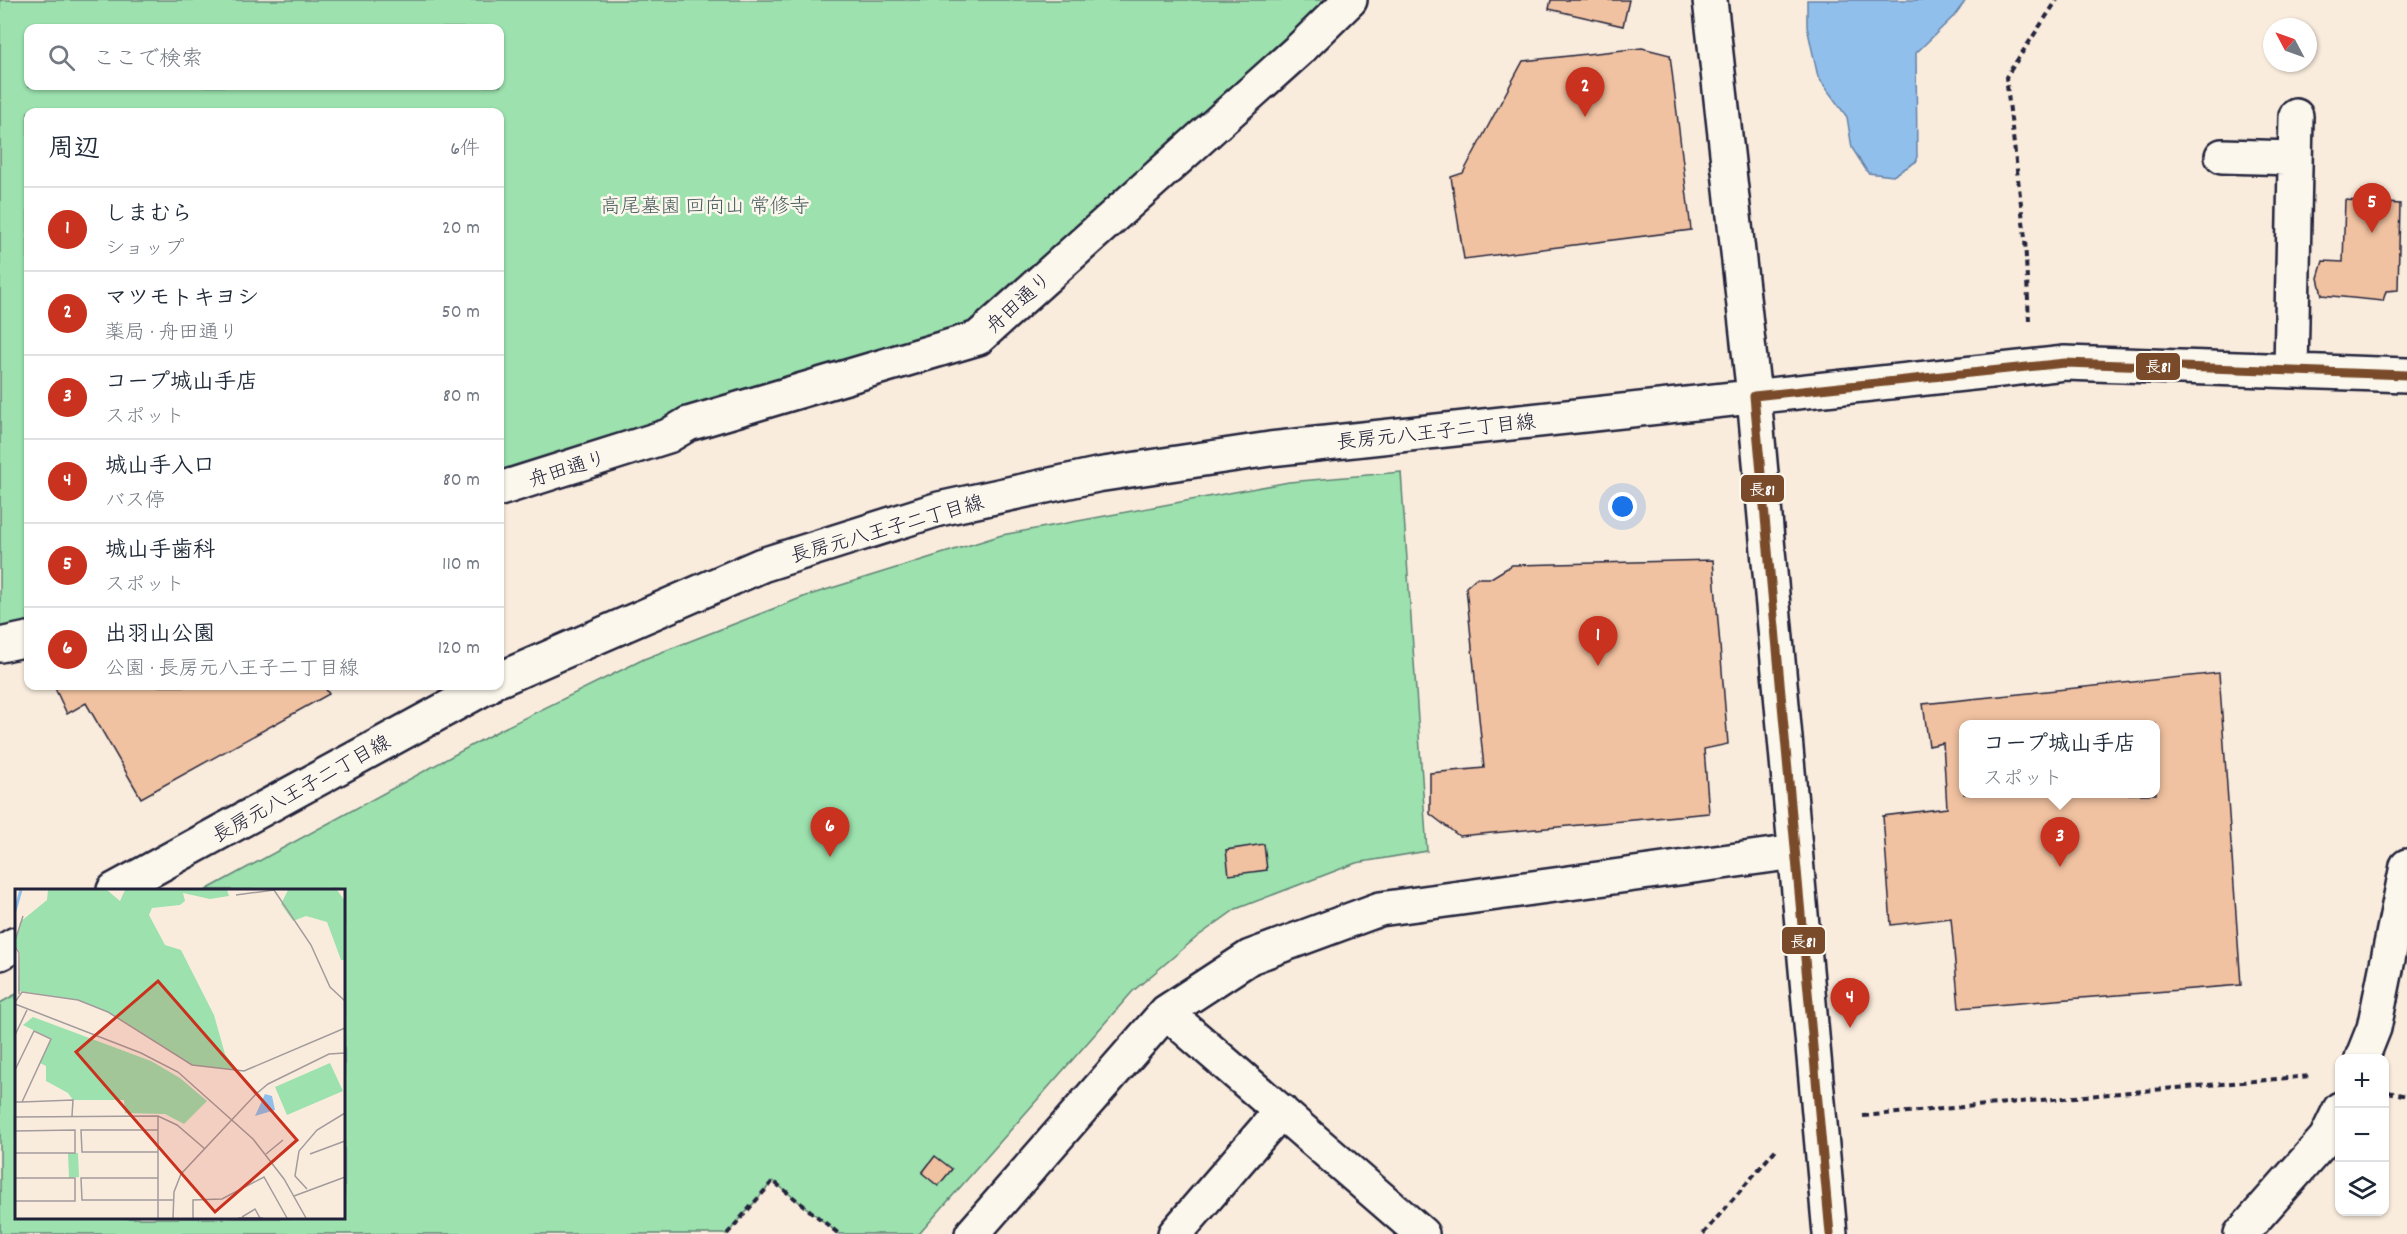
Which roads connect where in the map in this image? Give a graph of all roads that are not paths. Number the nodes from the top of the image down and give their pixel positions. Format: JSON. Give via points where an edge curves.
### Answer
{"nodes":[{"id":1,"x":1350,"y":0,"type":"edge"},
{"id":2,"x":1710,"y":0,"type":"edge"},
{"id":3,"x":2296,"y":116,"type":"dead end"},
{"id":4,"x":2222,"y":156,"type":"dead end"},
{"id":5,"x":2295,"y":158,"type":"junction"},
{"id":6,"x":2291,"y":371,"type":"junction"},
{"id":7,"x":2407,"y":375,"type":"edge"},
{"id":8,"x":1754,"y":396,"type":"junction"},
{"id":9,"x":504,"y":488,"type":"edge"},
{"id":10,"x":24,"y":640,"type":"edge"},
{"id":11,"x":0,"y":645,"type":"edge"},
{"id":12,"x":504,"y":678,"type":"edge"},
{"id":13,"x":481,"y":690,"type":"edge"},
{"id":14,"x":1795,"y":852,"type":"junction"},
{"id":15,"x":2407,"y":866,"type":"edge"},
{"id":16,"x":118,"y":889,"type":"edge"},
{"id":17,"x":15,"y":945,"type":"edge"},
{"id":18,"x":0,"y":953,"type":"edge"},
{"id":19,"x":1166,"y":1012,"type":"junction"},
{"id":20,"x":2364,"y":1054,"type":"edge"},
{"id":21,"x":1281,"y":1112,"type":"junction"},
{"id":22,"x":2335,"y":1119,"type":"edge"},
{"id":23,"x":972,"y":1234,"type":"edge"},
{"id":24,"x":1175,"y":1234,"type":"edge"},
{"id":25,"x":1422,"y":1234,"type":"edge"},
{"id":26,"x":1830,"y":1234,"type":"edge"},
{"id":27,"x":2241,"y":1234,"type":"edge"}],
"edges":[{"from":1,"to":9,"type":"street","name":"舟田通り","via":[[978,338],[688,424],[668,436]]},
{"from":2,"to":8,"type":"street"},
{"from":3,"to":5,"type":"street"},
{"from":4,"to":5,"type":"street"},
{"from":5,"to":6,"type":"street"},
{"from":6,"to":7,"type":"street","name":"長房元八王子二丁目線"},
{"from":6,"to":8,"type":"street","name":"長房元八王子二丁目線","via":[[2065,363]]},
{"from":8,"to":12,"type":"street","name":"長房元八王子二丁目線","via":[[1270,449],[1097,475],[939,509],[762,565]]},
{"from":8,"to":14,"type":"street"},
{"from":10,"to":11,"type":"street"},
{"from":13,"to":16,"type":"street","name":"長房元八王子二丁目線"},
{"from":14,"to":19,"type":"street","via":[[1380,909],[1250,957]]},
{"from":14,"to":26,"type":"street"},
{"from":15,"to":20,"type":"street","via":[[2374,1028]]},
{"from":17,"to":18,"type":"street"},
{"from":19,"to":21,"type":"street"},
{"from":19,"to":23,"type":"street"},
{"from":21,"to":24,"type":"street"},
{"from":21,"to":25,"type":"street"},
{"from":22,"to":27,"type":"street","via":[[2326,1138]]}]}
